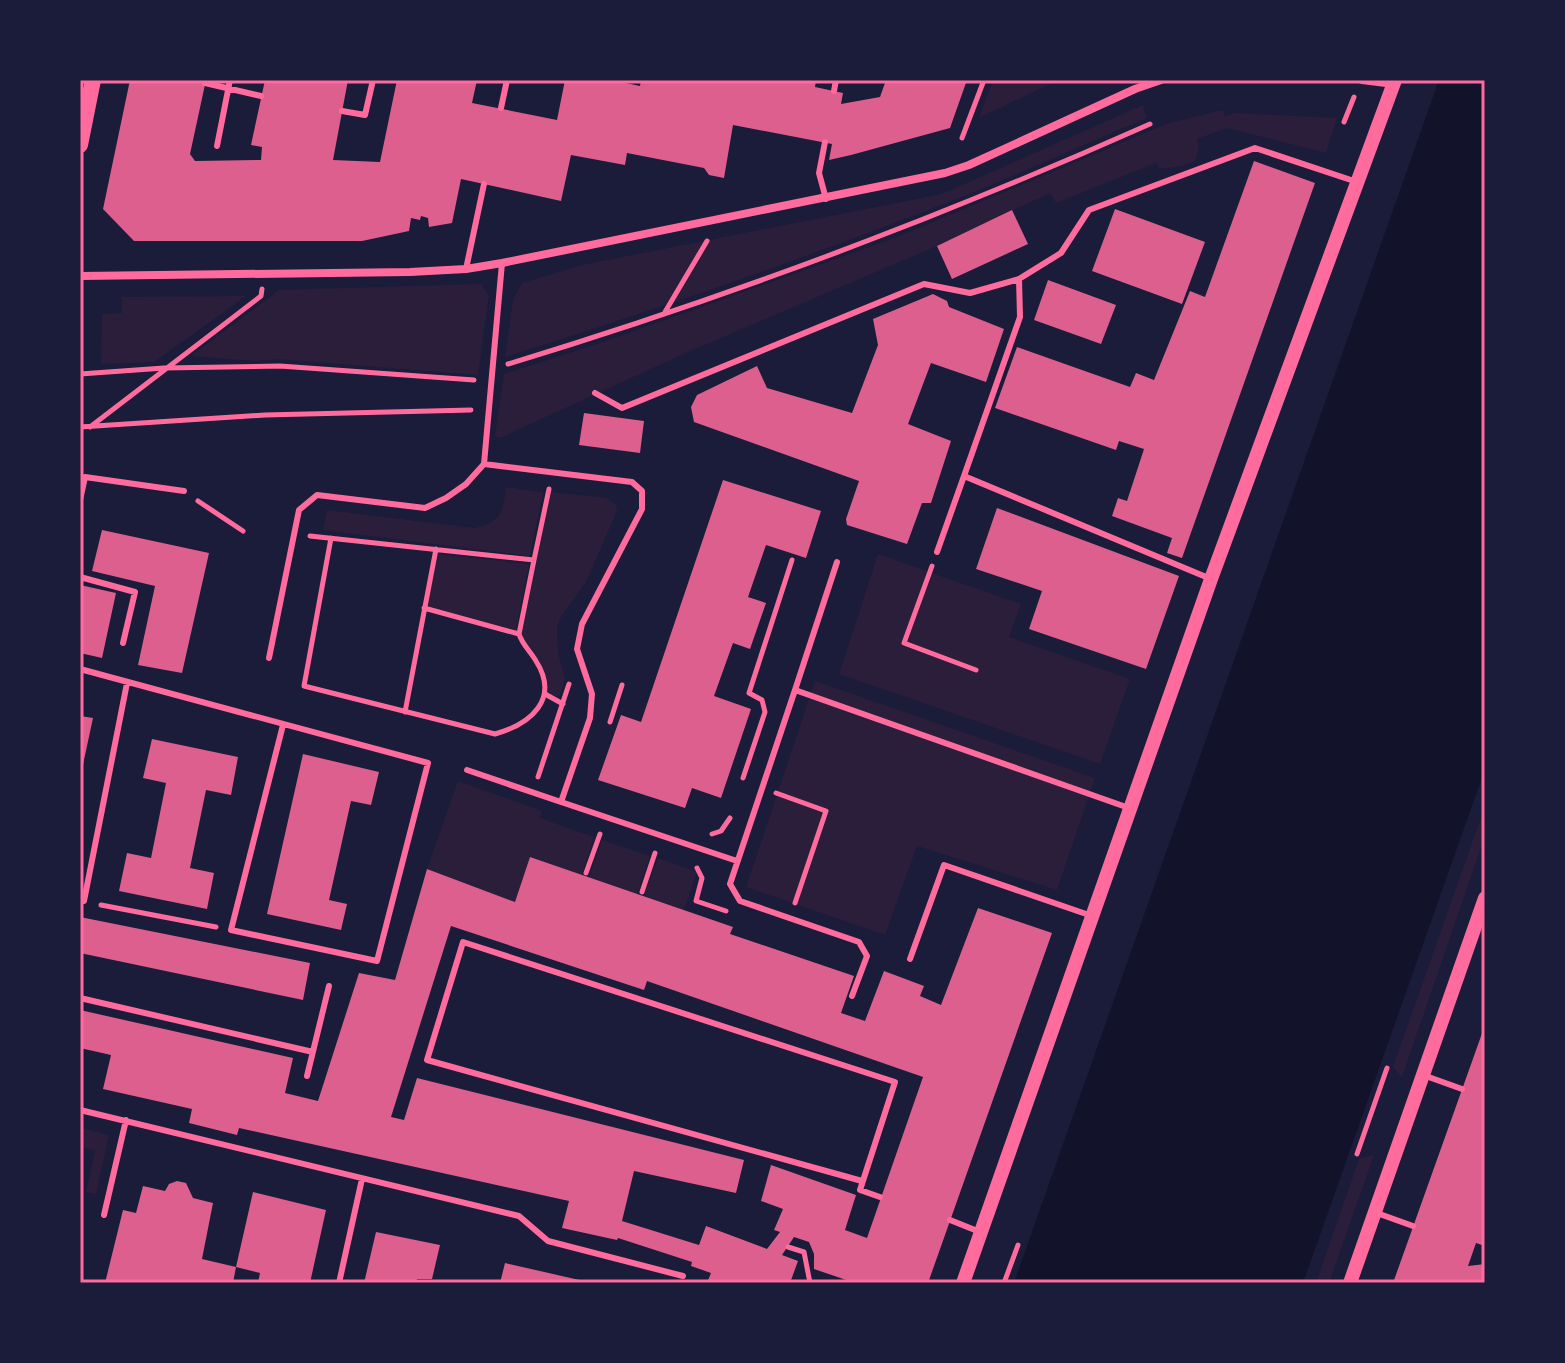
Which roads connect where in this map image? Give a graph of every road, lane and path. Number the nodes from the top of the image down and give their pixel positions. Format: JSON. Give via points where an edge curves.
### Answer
{"nodes":[{"id":1,"x":93,"y":80,"type":"edge"},
{"id":2,"x":230,"y":80,"type":"edge"},
{"id":3,"x":373,"y":80,"type":"edge"},
{"id":4,"x":507,"y":80,"type":"edge"},
{"id":5,"x":836,"y":80,"type":"edge"},
{"id":6,"x":984,"y":80,"type":"edge"},
{"id":7,"x":1161,"y":80,"type":"edge"},
{"id":8,"x":1362,"y":80,"type":"edge"},
{"id":9,"x":1394,"y":82,"type":"edge"},
{"id":10,"x":205,"y":83,"type":"dead end"},
{"id":11,"x":229,"y":88,"type":"junction"},
{"id":12,"x":834,"y":91,"type":"dead end"},
{"id":13,"x":1354,"y":94,"type":"dead end"},
{"id":14,"x":261,"y":96,"type":"dead end"},
{"id":15,"x":501,"y":108,"type":"dead end"},
{"id":16,"x":342,"y":111,"type":"dead end"},
{"id":17,"x":1344,"y":122,"type":"dead end"},
{"id":18,"x":1150,"y":124,"type":"dead end"},
{"id":19,"x":962,"y":138,"type":"dead end"},
{"id":20,"x":825,"y":142,"type":"dead end"},
{"id":21,"x":80,"y":145,"type":"edge"},
{"id":22,"x":217,"y":146,"type":"dead end"},
{"id":23,"x":1357,"y":182,"type":"junction"},
{"id":24,"x":484,"y":184,"type":"dead end"},
{"id":25,"x":826,"y":199,"type":"junction"},
{"id":26,"x":720,"y":220,"type":"junction"},
{"id":27,"x":502,"y":263,"type":"junction"},
{"id":28,"x":466,"y":269,"type":"junction"},
{"id":29,"x":80,"y":276,"type":"edge"},
{"id":30,"x":1019,"y":279,"type":"junction"},
{"id":31,"x":262,"y":286,"type":"dead end"},
{"id":32,"x":665,"y":313,"type":"junction"},
{"id":33,"x":504,"y":365,"type":"dead end"},
{"id":34,"x":164,"y":368,"type":"junction"},
{"id":35,"x":80,"y":374,"type":"edge"},
{"id":36,"x":478,"y":380,"type":"dead end"},
{"id":37,"x":595,"y":393,"type":"dead end"},
{"id":38,"x":488,"y":410,"type":"junction"},
{"id":39,"x":80,"y":427,"type":"edge"},
{"id":40,"x":89,"y":427,"type":"junction"},
{"id":41,"x":484,"y":464,"type":"junction"},
{"id":42,"x":552,"y":472,"type":"junction"},
{"id":43,"x":964,"y":476,"type":"junction"},
{"id":44,"x":184,"y":491,"type":"joint"},
{"id":45,"x":80,"y":500,"type":"edge"},
{"id":46,"x":243,"y":531,"type":"dead end"},
{"id":47,"x":293,"y":534,"type":"junction"},
{"id":48,"x":331,"y":538,"type":"junction"},
{"id":49,"x":436,"y":549,"type":"junction"},
{"id":50,"x":937,"y":552,"type":"joint"},
{"id":51,"x":534,"y":560,"type":"junction"},
{"id":52,"x":792,"y":560,"type":"dead end"},
{"id":53,"x":837,"y":562,"type":"dead end"},
{"id":54,"x":80,"y":577,"type":"edge"},
{"id":55,"x":1211,"y":579,"type":"junction"},
{"id":56,"x":424,"y":608,"type":"junction"},
{"id":57,"x":519,"y":634,"type":"junction"},
{"id":58,"x":123,"y":643,"type":"dead end"},
{"id":59,"x":269,"y":658,"type":"dead end"},
{"id":60,"x":80,"y":669,"type":"edge"},
{"id":61,"x":976,"y":670,"type":"dead end"},
{"id":62,"x":127,"y":683,"type":"junction"},
{"id":63,"x":622,"y":685,"type":"dead end"},
{"id":64,"x":795,"y":690,"type":"junction"},
{"id":65,"x":545,"y":694,"type":"junction"},
{"id":66,"x":563,"y":704,"type":"dead end"},
{"id":67,"x":405,"y":712,"type":"junction"},
{"id":68,"x":283,"y":725,"type":"junction"},
{"id":69,"x":606,"y":733,"type":"dead end"},
{"id":70,"x":467,"y":770,"type":"dead end"},
{"id":71,"x":762,"y":788,"type":"junction"},
{"id":72,"x":561,"y":802,"type":"junction"},
{"id":73,"x":734,"y":807,"type":"dead end"},
{"id":74,"x":1129,"y":808,"type":"junction"},
{"id":75,"x":585,"y":829,"type":"dead end"},
{"id":76,"x":698,"y":829,"type":"dead end"},
{"id":77,"x":600,"y":834,"type":"junction"},
{"id":78,"x":614,"y":839,"type":"dead end"},
{"id":79,"x":641,"y":848,"type":"dead end"},
{"id":80,"x":655,"y":853,"type":"junction"},
{"id":81,"x":668,"y":857,"type":"dead end"},
{"id":82,"x":737,"y":861,"type":"junction"},
{"id":83,"x":695,"y":866,"type":"dead end"},
{"id":84,"x":586,"y":873,"type":"dead end"},
{"id":85,"x":642,"y":892,"type":"dead end"},
{"id":86,"x":1485,"y":898,"type":"edge"},
{"id":87,"x":84,"y":901,"type":"joint"},
{"id":88,"x":740,"y":916,"type":"dead end"},
{"id":89,"x":1092,"y":916,"type":"junction"},
{"id":90,"x":790,"y":919,"type":"junction"},
{"id":91,"x":1481,"y":920,"type":"edge"},
{"id":92,"x":231,"y":930,"type":"junction"},
{"id":93,"x":910,"y":959,"type":"dead end"},
{"id":94,"x":329,"y":986,"type":"dead end"},
{"id":95,"x":852,"y":996,"type":"dead end"},
{"id":96,"x":80,"y":998,"type":"edge"},
{"id":97,"x":313,"y":1052,"type":"junction"},
{"id":98,"x":1387,"y":1068,"type":"dead end"},
{"id":99,"x":1423,"y":1075,"type":"junction"},
{"id":100,"x":307,"y":1076,"type":"dead end"},
{"id":101,"x":1462,"y":1089,"type":"dead end"},
{"id":102,"x":80,"y":1110,"type":"edge"},
{"id":103,"x":126,"y":1120,"type":"junction"},
{"id":104,"x":1357,"y":1154,"type":"dead end"},
{"id":105,"x":362,"y":1179,"type":"junction"},
{"id":106,"x":862,"y":1181,"type":"junction"},
{"id":107,"x":880,"y":1197,"type":"dead end"},
{"id":108,"x":1374,"y":1212,"type":"junction"},
{"id":109,"x":104,"y":1215,"type":"dead end"},
{"id":110,"x":950,"y":1220,"type":"dead end"},
{"id":111,"x":1413,"y":1226,"type":"dead end"},
{"id":112,"x":981,"y":1232,"type":"junction"},
{"id":113,"x":1018,"y":1245,"type":"dead end"},
{"id":114,"x":788,"y":1247,"type":"dead end"},
{"id":115,"x":683,"y":1276,"type":"dead end"},
{"id":116,"x":339,"y":1283,"type":"edge"},
{"id":117,"x":810,"y":1283,"type":"edge"},
{"id":118,"x":963,"y":1283,"type":"edge"},
{"id":119,"x":1004,"y":1283,"type":"edge"},
{"id":120,"x":1350,"y":1283,"type":"edge"}],
"edges":[{"from":1,"to":21,"type":"main road"},
{"from":2,"to":11,"type":"lane"},
{"from":3,"to":16,"type":"lane","via":[[365,115]]},
{"from":4,"to":15,"type":"lane"},
{"from":5,"to":12,"type":"lane"},
{"from":6,"to":19,"type":"path"},
{"from":7,"to":25,"type":"street","via":[[969,165]]},
{"from":8,"to":9,"type":"street"},
{"from":9,"to":23,"type":"street"},
{"from":10,"to":11,"type":"lane"},
{"from":11,"to":14,"type":"lane"},
{"from":11,"to":22,"type":"lane"},
{"from":13,"to":17,"type":"path"},
{"from":18,"to":32,"type":"path","via":[[965,203]]},
{"from":20,"to":25,"type":"lane","via":[[819,173]]},
{"from":23,"to":30,"type":"lane","via":[[1255,148],[1089,210],[1061,253]]},
{"from":23,"to":55,"type":"street"},
{"from":24,"to":28,"type":"lane"},
{"from":25,"to":26,"type":"street"},
{"from":26,"to":27,"type":"street"},
{"from":26,"to":32,"type":"path"},
{"from":27,"to":28,"type":"street"},
{"from":27,"to":38,"type":"lane"},
{"from":28,"to":29,"type":"street"},
{"from":30,"to":37,"type":"lane","via":[[970,293],[924,284],[622,408]]},
{"from":30,"to":43,"type":"lane","via":[[1020,317]]},
{"from":31,"to":34,"type":"path","via":[[261,296]]},
{"from":32,"to":33,"type":"path"},
{"from":34,"to":35,"type":"path"},
{"from":34,"to":36,"type":"path","via":[[280,366]]},
{"from":34,"to":40,"type":"path"},
{"from":38,"to":40,"type":"path","via":[[265,415]]},
{"from":38,"to":41,"type":"lane"},
{"from":39,"to":40,"type":"path"},
{"from":41,"to":42,"type":"lane"},
{"from":41,"to":47,"type":"lane","via":[[456,491],[425,508],[317,495],[299,510]]},
{"from":42,"to":51,"type":"path"},
{"from":42,"to":72,"type":"lane","via":[[632,482],[642,491],[642,509],[582,624],[577,649],[592,694],[590,718]]},
{"from":43,"to":50,"type":"lane"},
{"from":43,"to":55,"type":"lane"},
{"from":44,"to":45,"type":"lane","via":[[85,477]]},
{"from":44,"to":46,"type":"path"},
{"from":47,"to":48,"type":"path"},
{"from":47,"to":59,"type":"lane"},
{"from":48,"to":49,"type":"path"},
{"from":48,"to":67,"type":"path","via":[[304,686]]},
{"from":49,"to":51,"type":"path"},
{"from":49,"to":56,"type":"path"},
{"from":50,"to":61,"type":"path","via":[[904,643]]},
{"from":51,"to":57,"type":"path"},
{"from":52,"to":71,"type":"path","via":[[749,693],[762,700],[765,712],[742,781]]},
{"from":53,"to":64,"type":"lane"},
{"from":54,"to":58,"type":"lane","via":[[135,592]]},
{"from":55,"to":74,"type":"street"},
{"from":56,"to":57,"type":"path"},
{"from":56,"to":67,"type":"path"},
{"from":57,"to":65,"type":"path","via":[[538,663]]},
{"from":60,"to":62,"type":"lane"},
{"from":62,"to":68,"type":"lane"},
{"from":62,"to":87,"type":"lane"},
{"from":63,"to":69,"type":"path"},
{"from":64,"to":71,"type":"lane"},
{"from":64,"to":74,"type":"lane"},
{"from":65,"to":66,"type":"path"},
{"from":65,"to":67,"type":"path","via":[[530,719],[495,734]]},
{"from":68,"to":92,"type":"lane"},
{"from":68,"to":92,"type":"lane","via":[[428,763],[377,961]]},
{"from":70,"to":72,"type":"lane"},
{"from":71,"to":82,"type":"lane"},
{"from":71,"to":90,"type":"path","via":[[826,811]]},
{"from":72,"to":82,"type":"lane"},
{"from":73,"to":76,"type":"path","via":[[721,831]]},
{"from":74,"to":89,"type":"street"},
{"from":75,"to":77,"type":"path"},
{"from":77,"to":78,"type":"path"},
{"from":77,"to":84,"type":"path"},
{"from":79,"to":80,"type":"path"},
{"from":80,"to":81,"type":"path"},
{"from":80,"to":85,"type":"path"},
{"from":82,"to":90,"type":"lane","via":[[730,884],[740,901]]},
{"from":83,"to":88,"type":"path","via":[[702,878],[696,901]]},
{"from":86,"to":91,"type":"street"},
{"from":87,"to":92,"type":"path"},
{"from":89,"to":93,"type":"lane","via":[[944,865]]},
{"from":89,"to":112,"type":"street"},
{"from":90,"to":95,"type":"lane","via":[[859,942],[867,956]]},
{"from":91,"to":99,"type":"street"},
{"from":94,"to":97,"type":"lane"},
{"from":96,"to":97,"type":"lane"},
{"from":97,"to":100,"type":"lane"},
{"from":98,"to":104,"type":"path"},
{"from":99,"to":101,"type":"lane"},
{"from":99,"to":108,"type":"street"},
{"from":102,"to":103,"type":"lane"},
{"from":103,"to":105,"type":"lane"},
{"from":103,"to":109,"type":"lane"},
{"from":105,"to":115,"type":"lane","via":[[519,1216],[548,1241]]},
{"from":105,"to":116,"type":"lane"},
{"from":106,"to":106,"type":"lane","via":[[427,1060],[463,942],[895,1082]]},
{"from":106,"to":107,"type":"lane","via":[[860,1190]]},
{"from":108,"to":111,"type":"lane"},
{"from":108,"to":120,"type":"street"},
{"from":110,"to":112,"type":"lane"},
{"from":112,"to":118,"type":"street"},
{"from":113,"to":119,"type":"path"},
{"from":114,"to":117,"type":"path","via":[[804,1252]]}]}
